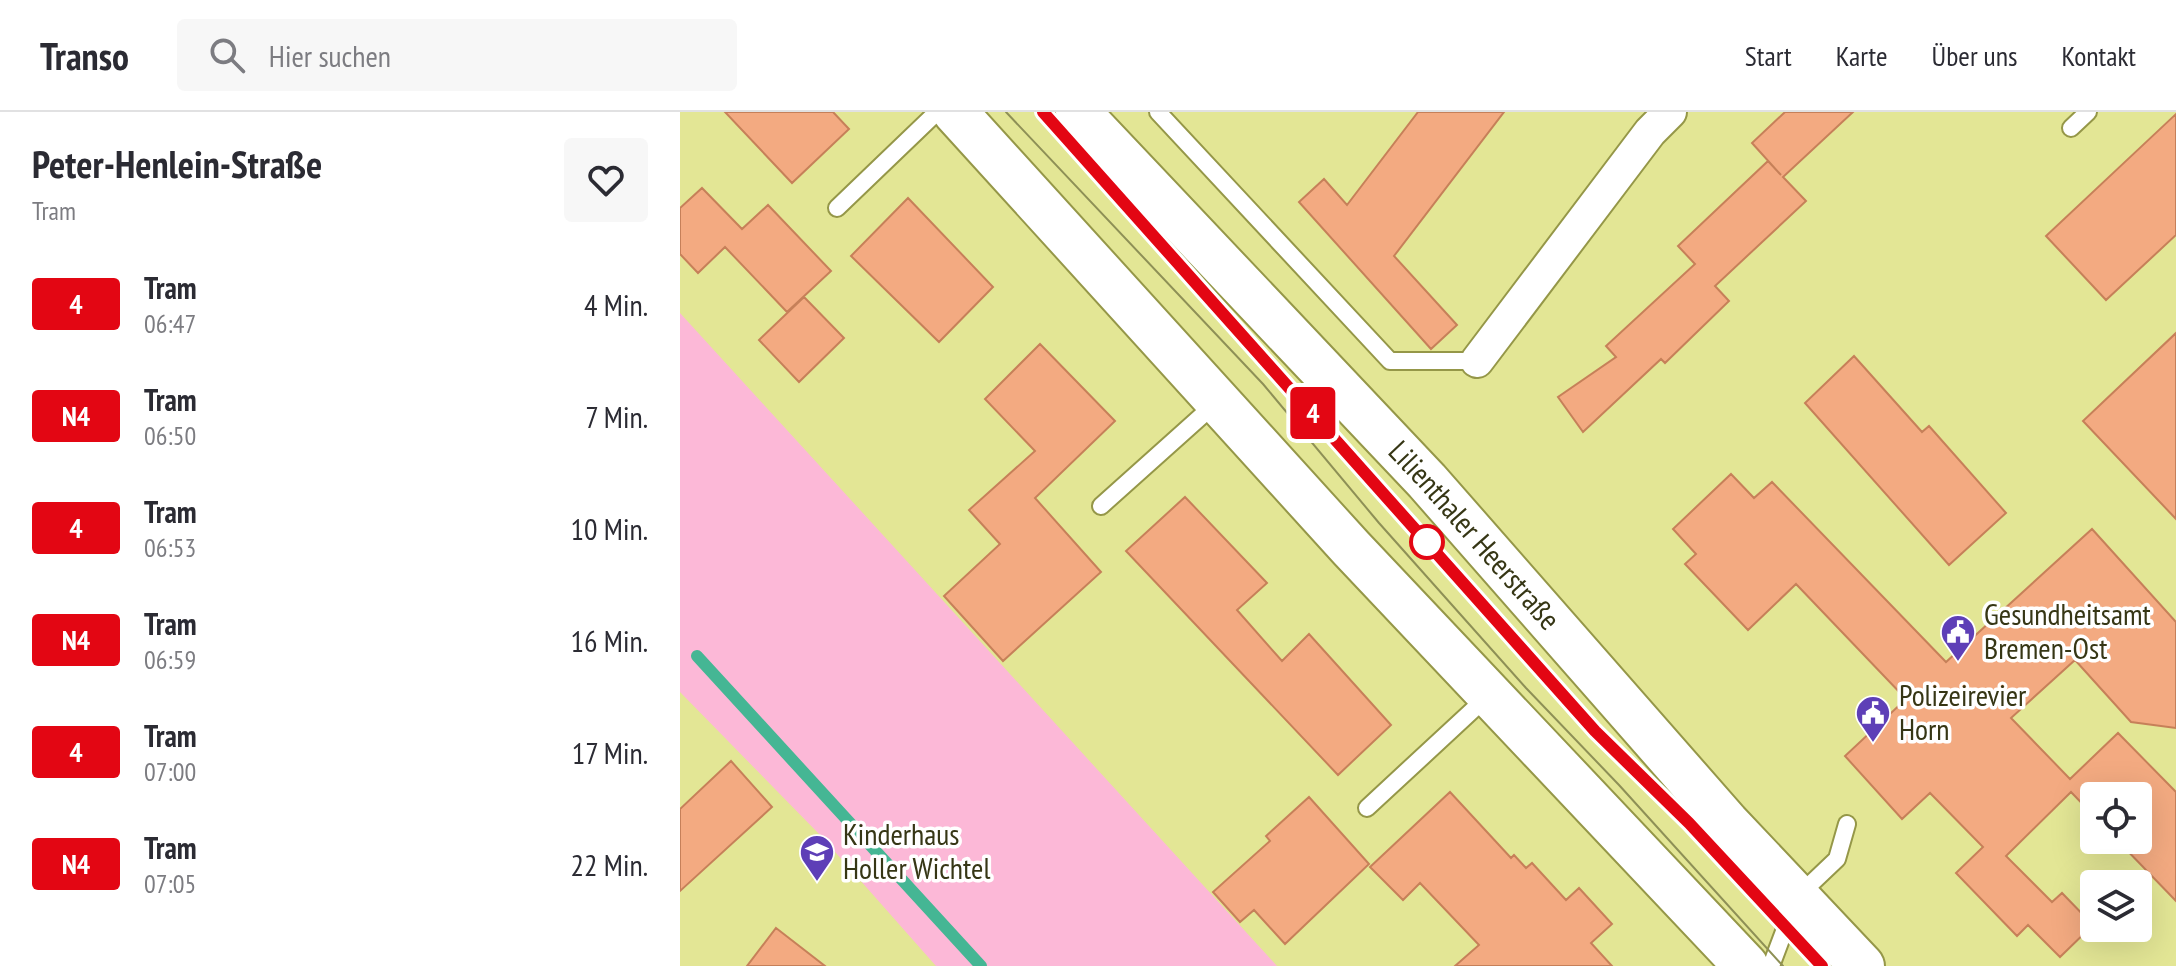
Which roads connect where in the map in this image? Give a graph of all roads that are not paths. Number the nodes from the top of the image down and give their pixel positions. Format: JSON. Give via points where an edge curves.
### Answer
{"nodes":[{"id":1,"x":937,"y":112,"type":"edge"},
{"id":2,"x":955,"y":112,"type":"edge"},
{"id":3,"x":1078,"y":112,"type":"edge"},
{"id":4,"x":1158,"y":112,"type":"edge"},
{"id":5,"x":1670,"y":112,"type":"edge"},
{"id":6,"x":2088,"y":112,"type":"edge"},
{"id":7,"x":2071,"y":128,"type":"dead end"},
{"id":8,"x":837,"y":208,"type":"dead end"},
{"id":9,"x":1477,"y":361,"type":"joint"},
{"id":10,"x":1218,"y":401,"type":"junction"},
{"id":11,"x":1101,"y":506,"type":"dead end"},
{"id":12,"x":1490,"y":694,"type":"junction"},
{"id":13,"x":1367,"y":808,"type":"dead end"},
{"id":14,"x":1847,"y":824,"type":"dead end"},
{"id":15,"x":1797,"y":897,"type":"junction"},
{"id":16,"x":1746,"y":966,"type":"edge"},
{"id":17,"x":1771,"y":966,"type":"edge"},
{"id":18,"x":1862,"y":966,"type":"edge"}],
"edges":[{"from":1,"to":8,"type":"lane"},
{"from":2,"to":10,"type":"main road"},
{"from":3,"to":15,"type":"main road","name":"Lilienthaler Heerstraße","via":[[1427,481]]},
{"from":4,"to":9,"type":"lane","via":[[1390,361]]},
{"from":5,"to":9,"type":"street"},
{"from":6,"to":7,"type":"lane"},
{"from":10,"to":11,"type":"lane"},
{"from":10,"to":12,"type":"main road"},
{"from":12,"to":13,"type":"lane"},
{"from":12,"to":16,"type":"main road"},
{"from":14,"to":15,"type":"lane","via":[[1837,859]]},
{"from":15,"to":17,"type":"lane"},
{"from":15,"to":18,"type":"main road","name":"Lilienthaler Heerstraße"}]}
